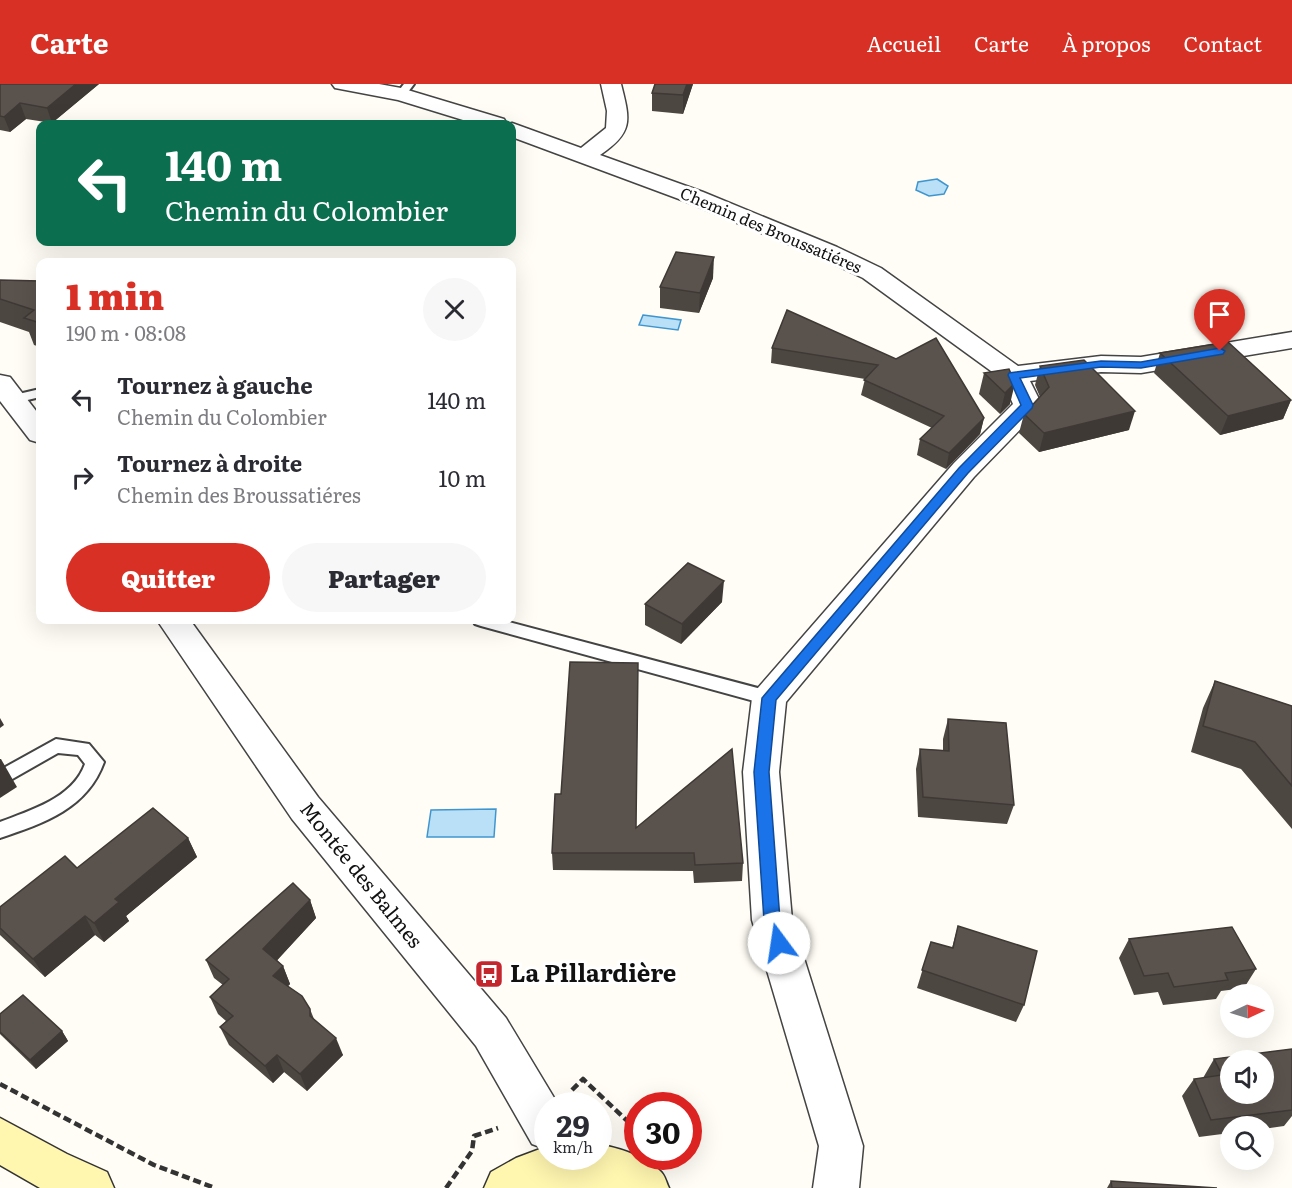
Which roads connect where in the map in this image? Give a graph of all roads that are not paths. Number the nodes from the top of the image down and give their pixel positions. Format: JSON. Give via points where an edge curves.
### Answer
{"nodes":[{"id":1,"x":342,"y":84,"type":"edge"},
{"id":2,"x":611,"y":84,"type":"edge"},
{"id":3,"x":373,"y":86,"type":"edge"},
{"id":4,"x":405,"y":89,"type":"edge"},
{"id":5,"x":486,"y":120,"type":"edge"},
{"id":6,"x":516,"y":131,"type":"edge"},
{"id":7,"x":583,"y":156,"type":"junction"},
{"id":8,"x":1292,"y":339,"type":"edge"},
{"id":9,"x":1013,"y":375,"type":"junction"},
{"id":10,"x":18,"y":392,"type":"edge"},
{"id":11,"x":36,"y":426,"type":"edge"},
{"id":12,"x":176,"y":624,"type":"edge"},
{"id":13,"x":496,"y":624,"type":"edge"},
{"id":14,"x":769,"y":698,"type":"junction"},
{"id":15,"x":0,"y":779,"type":"edge"},
{"id":16,"x":0,"y":830,"type":"edge"},
{"id":17,"x":534,"y":1097,"type":"edge"},
{"id":18,"x":0,"y":1140,"type":"edge"},
{"id":19,"x":536,"y":1170,"type":"edge"},
{"id":20,"x":612,"y":1170,"type":"edge"},
{"id":21,"x":91,"y":1188,"type":"edge"},
{"id":22,"x":507,"y":1188,"type":"edge"},
{"id":23,"x":646,"y":1188,"type":"edge"},
{"id":24,"x":836,"y":1188,"type":"edge"}],
"edges":[{"from":1,"to":3,"type":"street"},
{"from":2,"to":7,"type":"street","via":[[620,123],[614,136]]},
{"from":3,"to":4,"type":"street"},
{"from":4,"to":5,"type":"street"},
{"from":6,"to":7,"type":"street","name":"Chemin des Broussatiéres"},
{"from":7,"to":9,"type":"street","name":"Chemin des Broussatiéres","via":[[695,197],[872,273]]},
{"from":8,"to":9,"type":"street","via":[[1141,365],[1101,364]]},
{"from":9,"to":14,"type":"street","via":[[1028,405],[964,470]]},
{"from":10,"to":11,"type":"street"},
{"from":12,"to":17,"type":"street","name":"Montée des Balmes","via":[[305,808],[490,1032]]},
{"from":13,"to":14,"type":"lane"},
{"from":14,"to":24,"type":"street","via":[[761,772],[772,920],[841,1146]]},
{"from":15,"to":16,"type":"lane","via":[[56,746],[83,749],[95,762],[93,775],[83,787],[50,810]]},
{"from":18,"to":21,"type":"main road"},
{"from":19,"to":22,"type":"main road"},
{"from":20,"to":23,"type":"main road","via":[[636,1179]]}]}
